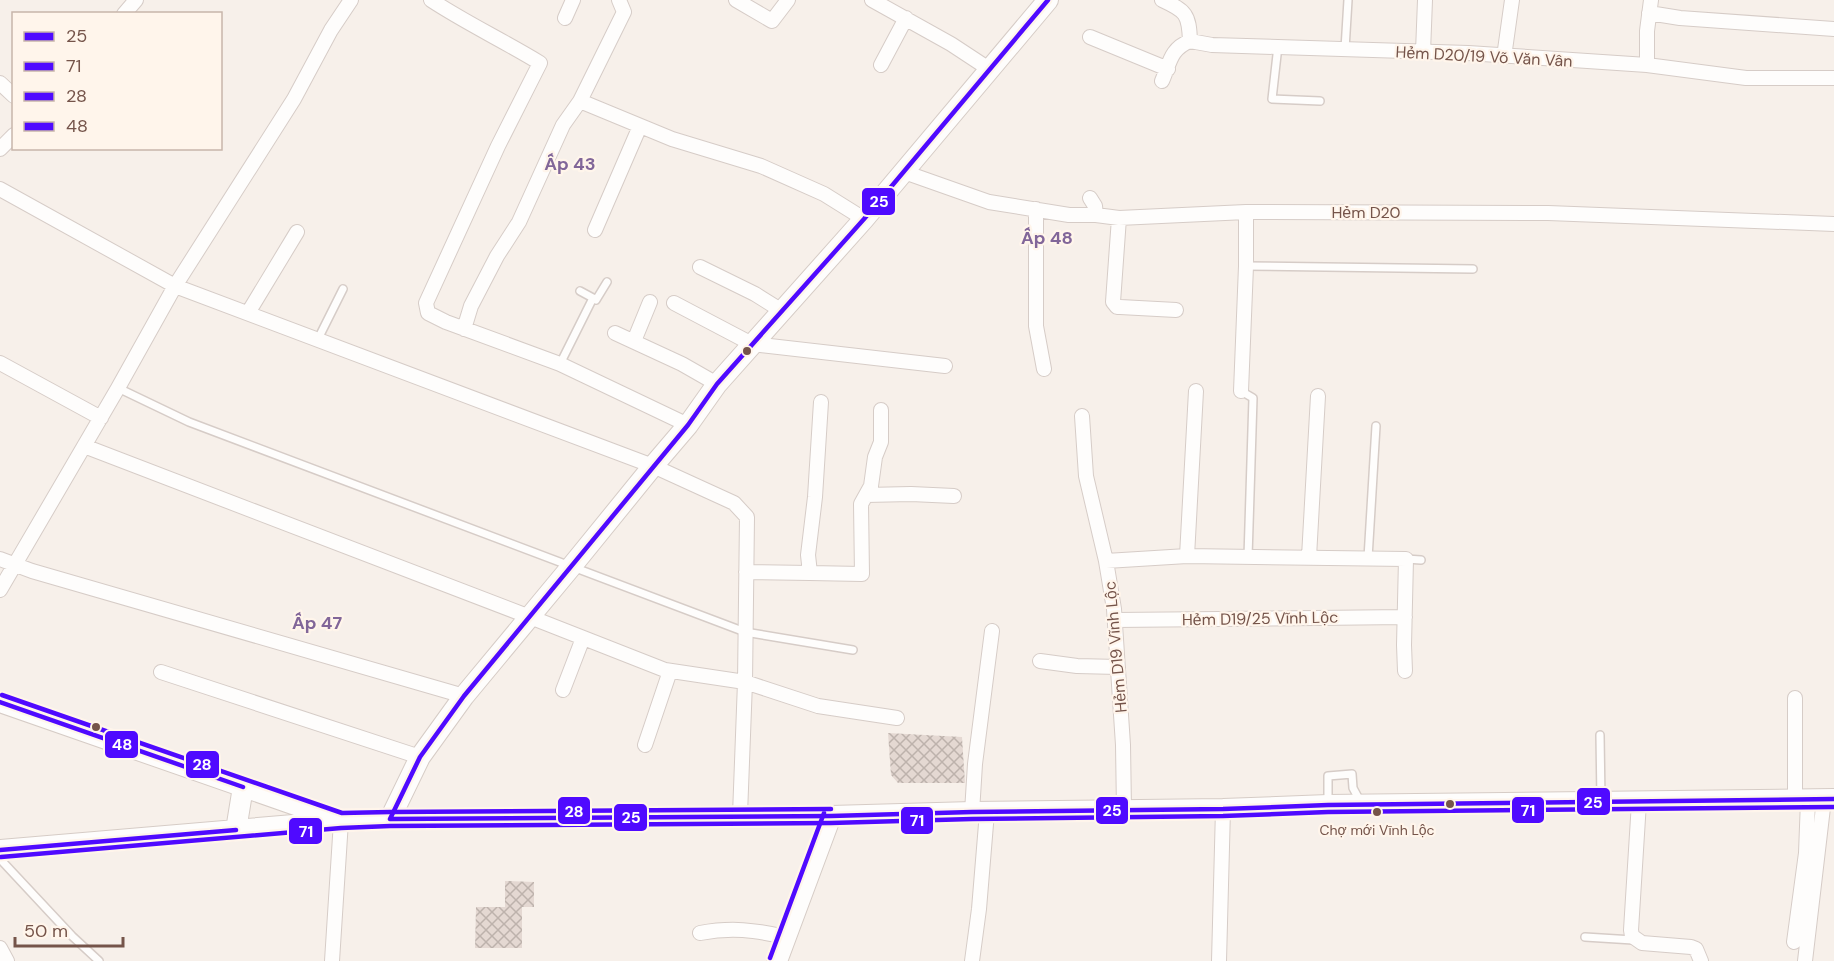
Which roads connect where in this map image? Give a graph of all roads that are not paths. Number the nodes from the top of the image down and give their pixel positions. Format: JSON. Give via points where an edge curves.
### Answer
{"nodes":[{"id":1,"x":136,"y":0,"type":"edge"},
{"id":2,"x":351,"y":0,"type":"edge"},
{"id":3,"x":431,"y":0,"type":"edge"},
{"id":4,"x":573,"y":0,"type":"edge"},
{"id":5,"x":619,"y":0,"type":"edge"},
{"id":6,"x":736,"y":0,"type":"edge"},
{"id":7,"x":788,"y":0,"type":"edge"},
{"id":8,"x":872,"y":0,"type":"edge"},
{"id":9,"x":1048,"y":0,"type":"edge"},
{"id":10,"x":1162,"y":0,"type":"edge"},
{"id":11,"x":1348,"y":0,"type":"edge"},
{"id":12,"x":1425,"y":0,"type":"edge"},
{"id":13,"x":1512,"y":0,"type":"edge"},
{"id":14,"x":1650,"y":7,"type":"edge"},
{"id":15,"x":125,"y":12,"type":"edge"},
{"id":16,"x":565,"y":18,"type":"dead end"},
{"id":17,"x":906,"y":18,"type":"junction"},
{"id":18,"x":1834,"y":29,"type":"edge"},
{"id":19,"x":1090,"y":38,"type":"dead end"},
{"id":20,"x":1190,"y":41,"type":"junction"},
{"id":21,"x":1278,"y":46,"type":"junction"},
{"id":22,"x":1345,"y":49,"type":"junction"},
{"id":23,"x":1423,"y":52,"type":"junction"},
{"id":24,"x":1504,"y":57,"type":"junction"},
{"id":25,"x":881,"y":65,"type":"dead end"},
{"id":26,"x":1647,"y":65,"type":"junction"},
{"id":27,"x":989,"y":69,"type":"junction"},
{"id":28,"x":1834,"y":78,"type":"edge"},
{"id":29,"x":0,"y":83,"type":"edge"},
{"id":30,"x":12,"y":94,"type":"edge"},
{"id":31,"x":580,"y":101,"type":"junction"},
{"id":32,"x":1320,"y":101,"type":"dead end"},
{"id":33,"x":640,"y":126,"type":"junction"},
{"id":34,"x":12,"y":137,"type":"edge"},
{"id":35,"x":0,"y":149,"type":"edge"},
{"id":36,"x":904,"y":172,"type":"junction"},
{"id":37,"x":0,"y":189,"type":"edge"},
{"id":38,"x":1036,"y":209,"type":"junction"},
{"id":39,"x":1246,"y":212,"type":"junction"},
{"id":40,"x":1119,"y":218,"type":"junction"},
{"id":41,"x":864,"y":219,"type":"junction"},
{"id":42,"x":1834,"y":224,"type":"edge"},
{"id":43,"x":595,"y":230,"type":"dead end"},
{"id":44,"x":297,"y":232,"type":"dead end"},
{"id":45,"x":1246,"y":266,"type":"junction"},
{"id":46,"x":700,"y":267,"type":"dead end"},
{"id":47,"x":1473,"y":269,"type":"dead end"},
{"id":48,"x":607,"y":282,"type":"dead end"},
{"id":49,"x":175,"y":286,"type":"junction"},
{"id":50,"x":344,"y":289,"type":"dead end"},
{"id":51,"x":580,"y":291,"type":"dead end"},
{"id":52,"x":593,"y":298,"type":"junction"},
{"id":53,"x":650,"y":302,"type":"dead end"},
{"id":54,"x":674,"y":303,"type":"dead end"},
{"id":55,"x":1176,"y":310,"type":"dead end"},
{"id":56,"x":782,"y":311,"type":"junction"},
{"id":57,"x":248,"y":313,"type":"junction"},
{"id":58,"x":464,"y":329,"type":"junction"},
{"id":59,"x":615,"y":333,"type":"dead end"},
{"id":60,"x":318,"y":339,"type":"junction"},
{"id":61,"x":634,"y":342,"type":"junction"},
{"id":62,"x":752,"y":344,"type":"junction"},
{"id":63,"x":0,"y":363,"type":"edge"},
{"id":64,"x":560,"y":364,"type":"junction"},
{"id":65,"x":945,"y":366,"type":"dead end"},
{"id":66,"x":1044,"y":369,"type":"dead end"},
{"id":67,"x":717,"y":384,"type":"junction"},
{"id":68,"x":118,"y":388,"type":"junction"},
{"id":69,"x":1196,"y":391,"type":"dead end"},
{"id":70,"x":1241,"y":391,"type":"joint"},
{"id":71,"x":1318,"y":396,"type":"dead end"},
{"id":72,"x":821,"y":402,"type":"dead end"},
{"id":73,"x":881,"y":410,"type":"dead end"},
{"id":74,"x":1082,"y":416,"type":"dead end"},
{"id":75,"x":101,"y":418,"type":"junction"},
{"id":76,"x":688,"y":425,"type":"junction"},
{"id":77,"x":1376,"y":426,"type":"dead end"},
{"id":78,"x":84,"y":446,"type":"junction"},
{"id":79,"x":653,"y":466,"type":"junction"},
{"id":80,"x":866,"y":495,"type":"junction"},
{"id":81,"x":954,"y":496,"type":"dead end"},
{"id":82,"x":1187,"y":556,"type":"junction"},
{"id":83,"x":1248,"y":557,"type":"junction"},
{"id":84,"x":1309,"y":557,"type":"junction"},
{"id":85,"x":1368,"y":558,"type":"junction"},
{"id":86,"x":0,"y":559,"type":"edge"},
{"id":87,"x":1406,"y":559,"type":"junction"},
{"id":88,"x":1421,"y":560,"type":"dead end"},
{"id":89,"x":1106,"y":561,"type":"junction"},
{"id":90,"x":14,"y":565,"type":"junction"},
{"id":91,"x":571,"y":567,"type":"junction"},
{"id":92,"x":746,"y":572,"type":"junction"},
{"id":93,"x":810,"y":573,"type":"junction"},
{"id":94,"x":0,"y":590,"type":"edge"},
{"id":95,"x":530,"y":616,"type":"junction"},
{"id":96,"x":1405,"y":617,"type":"junction"},
{"id":97,"x":1115,"y":620,"type":"junction"},
{"id":98,"x":992,"y":631,"type":"dead end"},
{"id":99,"x":745,"y":632,"type":"junction"},
{"id":100,"x":583,"y":638,"type":"junction"},
{"id":101,"x":853,"y":650,"type":"dead end"},
{"id":102,"x":1040,"y":661,"type":"dead end"},
{"id":103,"x":1118,"y":668,"type":"junction"},
{"id":104,"x":670,"y":671,"type":"junction"},
{"id":105,"x":1406,"y":671,"type":"dead end"},
{"id":106,"x":160,"y":672,"type":"dead end"},
{"id":107,"x":745,"y":682,"type":"junction"},
{"id":108,"x":563,"y":690,"type":"dead end"},
{"id":109,"x":464,"y":696,"type":"junction"},
{"id":110,"x":1795,"y":698,"type":"dead end"},
{"id":111,"x":0,"y":702,"type":"edge"},
{"id":112,"x":897,"y":718,"type":"dead end"},
{"id":113,"x":1600,"y":735,"type":"dead end"},
{"id":114,"x":645,"y":745,"type":"dead end"},
{"id":115,"x":420,"y":757,"type":"junction"},
{"id":116,"x":243,"y":787,"type":"junction"},
{"id":117,"x":1815,"y":799,"type":"edge"},
{"id":118,"x":1640,"y":802,"type":"junction"},
{"id":119,"x":1601,"y":803,"type":"junction"},
{"id":120,"x":1328,"y":805,"type":"junction"},
{"id":121,"x":1362,"y":806,"type":"junction"},
{"id":122,"x":1223,"y":809,"type":"junction"},
{"id":123,"x":1124,"y":810,"type":"junction"},
{"id":124,"x":979,"y":812,"type":"junction"},
{"id":125,"x":740,"y":815,"type":"junction"},
{"id":126,"x":831,"y":816,"type":"junction"},
{"id":127,"x":390,"y":819,"type":"junction"},
{"id":128,"x":341,"y":821,"type":"junction"},
{"id":129,"x":236,"y":830,"type":"junction"},
{"id":130,"x":0,"y":850,"type":"edge"},
{"id":131,"x":0,"y":859,"type":"edge"},
{"id":132,"x":700,"y":933,"type":"dead end"},
{"id":133,"x":786,"y":936,"type":"junction"},
{"id":134,"x":1585,"y":937,"type":"dead end"},
{"id":135,"x":1636,"y":940,"type":"junction"},
{"id":136,"x":1794,"y":942,"type":"dead end"},
{"id":137,"x":0,"y":948,"type":"edge"},
{"id":138,"x":8,"y":961,"type":"edge"},
{"id":139,"x":99,"y":961,"type":"edge"},
{"id":140,"x":332,"y":961,"type":"edge"},
{"id":141,"x":777,"y":961,"type":"edge"},
{"id":142,"x":972,"y":961,"type":"edge"},
{"id":143,"x":1219,"y":961,"type":"edge"},
{"id":144,"x":1701,"y":961,"type":"edge"},
{"id":145,"x":1805,"y":961,"type":"edge"}],
"edges":[{"from":1,"to":15,"type":"street"},
{"from":2,"to":49,"type":"street","via":[[294,99]]},
{"from":3,"to":58,"type":"street","via":[[540,63],[426,303],[428,313]]},
{"from":4,"to":16,"type":"street"},
{"from":5,"to":31,"type":"street","via":[[624,12]]},
{"from":6,"to":7,"type":"street","via":[[772,21]]},
{"from":8,"to":17,"type":"street"},
{"from":9,"to":27,"type":"main road"},
{"from":10,"to":20,"type":"street","via":[[1181,9]]},
{"from":11,"to":22,"type":"lane"},
{"from":12,"to":23,"type":"street"},
{"from":13,"to":24,"type":"street"},
{"from":14,"to":18,"type":"street","via":[[1680,18]]},
{"from":14,"to":26,"type":"street"},
{"from":17,"to":25,"type":"street"},
{"from":17,"to":27,"type":"street"},
{"from":19,"to":20,"type":"street","via":[[1165,75],[1178,46]]},
{"from":20,"to":21,"type":"street","name":"Hẻm D20/19 Võ Văn Vân"},
{"from":21,"to":22,"type":"street","name":"Hẻm D20/19 Võ Văn Vân"},
{"from":21,"to":32,"type":"lane","via":[[1272,99]]},
{"from":22,"to":23,"type":"street","name":"Hẻm D20/19 Võ Văn Vân"},
{"from":23,"to":24,"type":"street","name":"Hẻm D20/19 Võ Văn Vân"},
{"from":24,"to":26,"type":"street","name":"Hẻm D20/19 Võ Văn Vân"},
{"from":26,"to":28,"type":"street","name":"Hẻm D20/19 Võ Văn Vân","via":[[1746,78]]},
{"from":27,"to":36,"type":"main road"},
{"from":29,"to":30,"type":"street"},
{"from":31,"to":33,"type":"street"},
{"from":31,"to":58,"type":"street","via":[[563,125],[519,222],[471,306]]},
{"from":33,"to":41,"type":"street","via":[[761,166],[824,194]]},
{"from":33,"to":43,"type":"street"},
{"from":34,"to":35,"type":"street"},
{"from":36,"to":38,"type":"street","name":"Hẻm D20","via":[[989,202]]},
{"from":36,"to":41,"type":"main road"},
{"from":37,"to":49,"type":"street"},
{"from":38,"to":40,"type":"street","name":"Hẻm D20","via":[[1069,214],[1094,206]]},
{"from":38,"to":66,"type":"street","via":[[1036,326]]},
{"from":39,"to":40,"type":"street","name":"Hẻm D20"},
{"from":39,"to":42,"type":"street","name":"Hẻm D20","via":[[1548,213]]},
{"from":39,"to":45,"type":"street"},
{"from":40,"to":55,"type":"street","via":[[1114,304]]},
{"from":41,"to":56,"type":"main road"},
{"from":44,"to":57,"type":"street"},
{"from":45,"to":47,"type":"lane"},
{"from":45,"to":70,"type":"street"},
{"from":46,"to":56,"type":"street"},
{"from":48,"to":52,"type":"lane","via":[[596,300]]},
{"from":49,"to":57,"type":"street"},
{"from":49,"to":68,"type":"street"},
{"from":50,"to":60,"type":"lane"},
{"from":51,"to":52,"type":"lane"},
{"from":52,"to":64,"type":"lane"},
{"from":53,"to":61,"type":"street"},
{"from":54,"to":62,"type":"street"},
{"from":56,"to":62,"type":"main road"},
{"from":57,"to":60,"type":"street"},
{"from":58,"to":64,"type":"street"},
{"from":59,"to":61,"type":"street"},
{"from":60,"to":79,"type":"street"},
{"from":61,"to":67,"type":"street"},
{"from":62,"to":65,"type":"street"},
{"from":62,"to":67,"type":"main road"},
{"from":63,"to":75,"type":"street"},
{"from":64,"to":76,"type":"street"},
{"from":67,"to":76,"type":"main road"},
{"from":68,"to":75,"type":"street"},
{"from":68,"to":91,"type":"lane","via":[[189,422]]},
{"from":69,"to":82,"type":"street"},
{"from":70,"to":83,"type":"lane","via":[[1253,398]]},
{"from":71,"to":84,"type":"street"},
{"from":72,"to":93,"type":"street","via":[[807,555]]},
{"from":73,"to":80,"type":"street","via":[[882,442]]},
{"from":74,"to":89,"type":"street","name":"Hẻm D19 Vĩnh Lộc","via":[[1086,476]]},
{"from":75,"to":78,"type":"street"},
{"from":76,"to":79,"type":"main road"},
{"from":77,"to":85,"type":"lane"},
{"from":78,"to":90,"type":"street"},
{"from":78,"to":95,"type":"street"},
{"from":79,"to":91,"type":"main road"},
{"from":79,"to":92,"type":"street","via":[[734,503],[747,517]]},
{"from":80,"to":81,"type":"street"},
{"from":80,"to":93,"type":"street","via":[[861,504],[862,574]]},
{"from":82,"to":83,"type":"street"},
{"from":82,"to":89,"type":"street"},
{"from":83,"to":84,"type":"street"},
{"from":84,"to":85,"type":"street"},
{"from":85,"to":87,"type":"street"},
{"from":86,"to":90,"type":"street"},
{"from":87,"to":88,"type":"lane"},
{"from":87,"to":96,"type":"street"},
{"from":89,"to":97,"type":"street","name":"Hẻm D19 Vĩnh Lộc"},
{"from":90,"to":94,"type":"street"},
{"from":90,"to":109,"type":"street"},
{"from":91,"to":95,"type":"main road"},
{"from":91,"to":99,"type":"lane"},
{"from":92,"to":93,"type":"street"},
{"from":92,"to":99,"type":"street"},
{"from":95,"to":100,"type":"street"},
{"from":95,"to":109,"type":"main road"},
{"from":96,"to":97,"type":"street","name":"Hẻm D19/25 Vĩnh Lộc"},
{"from":96,"to":105,"type":"street"},
{"from":97,"to":103,"type":"street","name":"Hẻm D19 Vĩnh Lộc"},
{"from":98,"to":124,"type":"street","via":[[975,764]]},
{"from":99,"to":101,"type":"lane"},
{"from":99,"to":107,"type":"street"},
{"from":100,"to":104,"type":"street"},
{"from":100,"to":108,"type":"street"},
{"from":102,"to":103,"type":"street"},
{"from":103,"to":123,"type":"street","name":"Hẻm D19 Vĩnh Lộc"},
{"from":104,"to":107,"type":"street"},
{"from":104,"to":114,"type":"street"},
{"from":106,"to":115,"type":"street"},
{"from":107,"to":112,"type":"street","via":[[819,706]]},
{"from":107,"to":125,"type":"street"},
{"from":109,"to":115,"type":"main road"},
{"from":110,"to":117,"type":"street"},
{"from":111,"to":116,"type":"main road"},
{"from":113,"to":119,"type":"lane"},
{"from":115,"to":127,"type":"main road"},
{"from":116,"to":128,"type":"main road"},
{"from":116,"to":129,"type":"main road"},
{"from":117,"to":118,"type":"main road"},
{"from":117,"to":136,"type":"street"},
{"from":117,"to":145,"type":"street"},
{"from":118,"to":119,"type":"main road"},
{"from":118,"to":135,"type":"street","via":[[1631,930]]},
{"from":119,"to":121,"type":"main road"},
{"from":120,"to":121,"type":"main road"},
{"from":120,"to":121,"type":"lane","via":[[1328,776],[1352,774],[1353,788]]},
{"from":120,"to":122,"type":"main road"},
{"from":122,"to":123,"type":"main road"},
{"from":122,"to":143,"type":"street"},
{"from":123,"to":124,"type":"main road"},
{"from":124,"to":126,"type":"main road"},
{"from":124,"to":142,"type":"street","via":[[979,909]]},
{"from":125,"to":126,"type":"main road"},
{"from":125,"to":127,"type":"main road"},
{"from":126,"to":133,"type":"main road"},
{"from":127,"to":128,"type":"main road"},
{"from":128,"to":129,"type":"main road"},
{"from":128,"to":140,"type":"street"},
{"from":129,"to":130,"type":"main road"},
{"from":131,"to":139,"type":"lane"},
{"from":132,"to":133,"type":"street","via":[[736,929]]},
{"from":133,"to":141,"type":"main road"},
{"from":134,"to":135,"type":"lane"},
{"from":135,"to":144,"type":"street","via":[[1691,947]]},
{"from":137,"to":138,"type":"street"}]}
